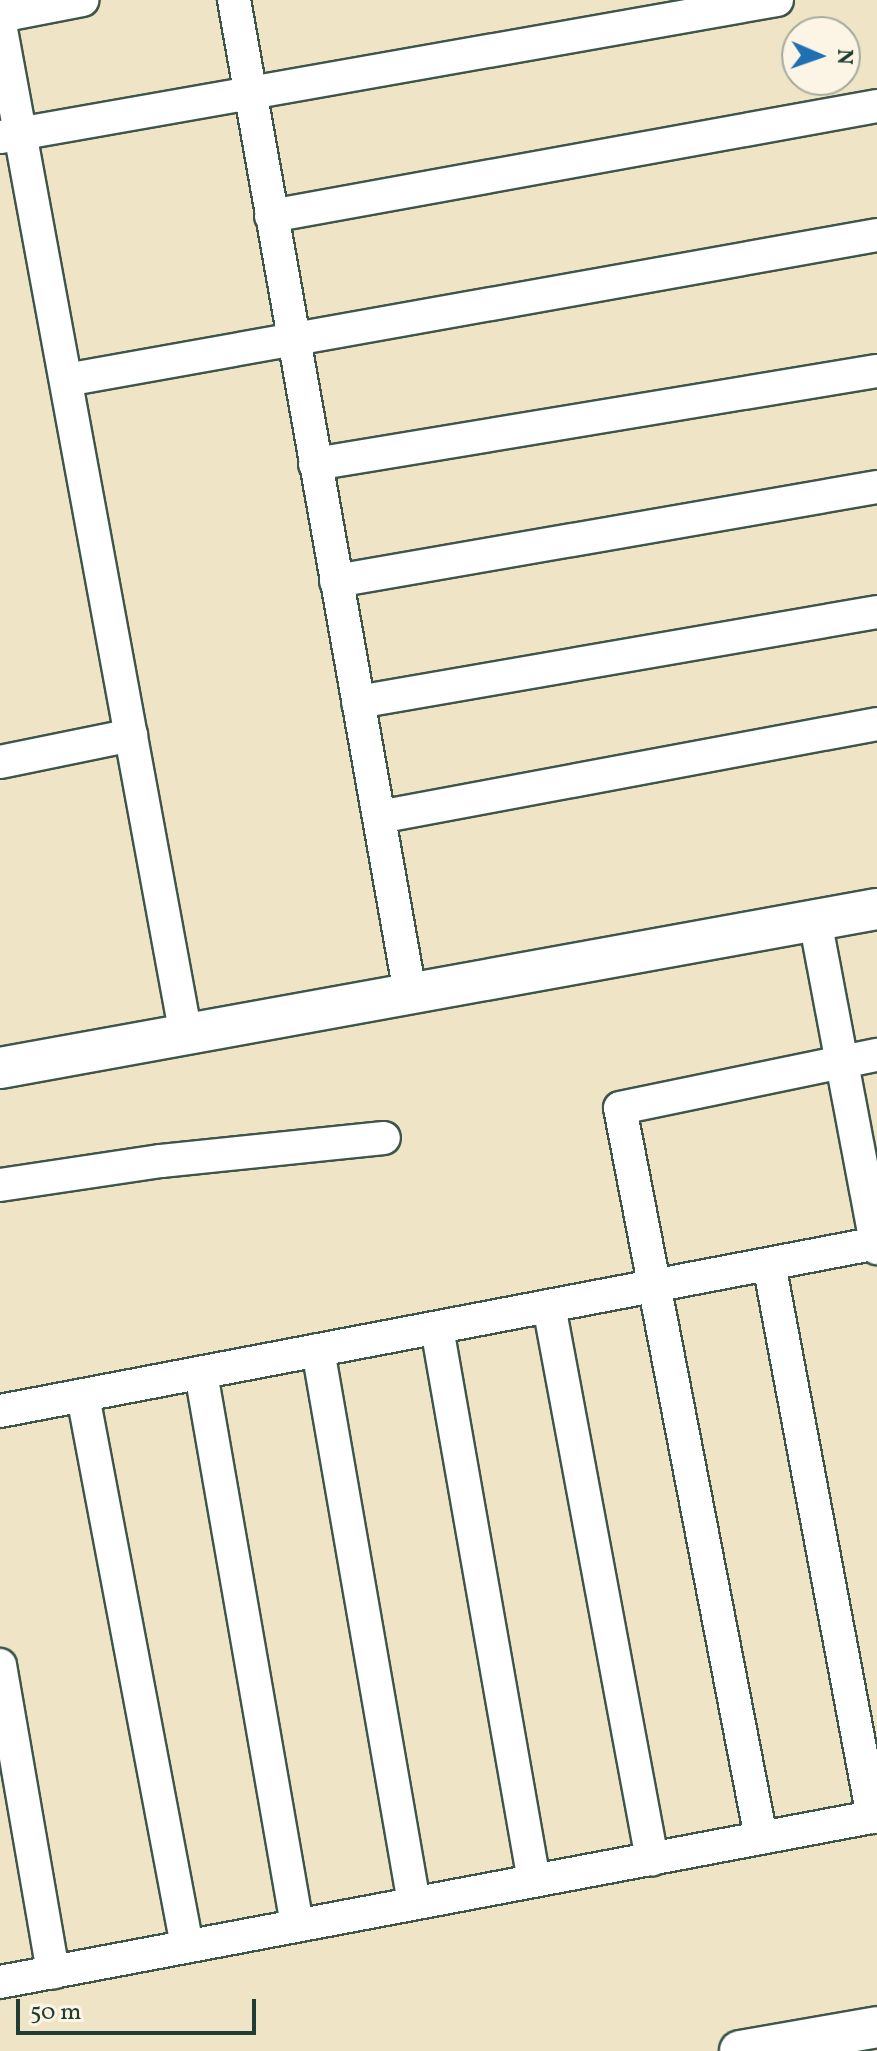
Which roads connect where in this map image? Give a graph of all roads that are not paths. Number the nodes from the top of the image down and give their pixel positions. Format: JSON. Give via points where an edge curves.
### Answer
{"nodes":[{"id":1,"x":82,"y":0,"type":"edge"},
{"id":2,"x":234,"y":0,"type":"edge"},
{"id":3,"x":777,"y":0,"type":"edge"},
{"id":4,"x":0,"y":16,"type":"edge"},
{"id":5,"x":0,"y":24,"type":"edge"},
{"id":6,"x":250,"y":91,"type":"junction"},
{"id":7,"x":877,"y":106,"type":"edge"},
{"id":8,"x":10,"y":135,"type":"edge"},
{"id":9,"x":271,"y":216,"type":"junction"},
{"id":10,"x":877,"y":235,"type":"edge"},
{"id":11,"x":293,"y":341,"type":"junction"},
{"id":12,"x":877,"y":371,"type":"edge"},
{"id":13,"x":66,"y":380,"type":"junction"},
{"id":14,"x":315,"y":464,"type":"junction"},
{"id":15,"x":877,"y":487,"type":"edge"},
{"id":16,"x":336,"y":581,"type":"junction"},
{"id":17,"x":877,"y":612,"type":"edge"},
{"id":18,"x":358,"y":702,"type":"junction"},
{"id":19,"x":877,"y":724,"type":"edge"},
{"id":20,"x":131,"y":735,"type":"junction"},
{"id":21,"x":0,"y":762,"type":"edge"},
{"id":22,"x":379,"y":817,"type":"junction"},
{"id":23,"x":877,"y":909,"type":"edge"},
{"id":24,"x":815,"y":920,"type":"junction"},
{"id":25,"x":410,"y":993,"type":"junction"},
{"id":26,"x":186,"y":1035,"type":"junction"},
{"id":27,"x":877,"y":1055,"type":"edge"},
{"id":28,"x":841,"y":1060,"type":"junction"},
{"id":29,"x":0,"y":1068,"type":"edge"},
{"id":30,"x":384,"y":1138,"type":"dead end"},
{"id":31,"x":0,"y":1185,"type":"edge"},
{"id":32,"x":877,"y":1245,"type":"edge"},
{"id":33,"x":769,"y":1264,"type":"junction"},
{"id":34,"x":656,"y":1286,"type":"junction"},
{"id":35,"x":549,"y":1306,"type":"junction"},
{"id":36,"x":437,"y":1328,"type":"junction"},
{"id":37,"x":318,"y":1350,"type":"junction"},
{"id":38,"x":201,"y":1373,"type":"junction"},
{"id":39,"x":83,"y":1396,"type":"junction"},
{"id":40,"x":0,"y":1411,"type":"edge"},
{"id":41,"x":0,"y":1665,"type":"edge"},
{"id":42,"x":875,"y":1816,"type":"edge"},
{"id":43,"x":761,"y":1838,"type":"junction"},
{"id":44,"x":652,"y":1859,"type":"junction"},
{"id":45,"x":534,"y":1881,"type":"junction"},
{"id":46,"x":414,"y":1903,"type":"junction"},
{"id":47,"x":297,"y":1925,"type":"junction"},
{"id":48,"x":187,"y":1946,"type":"junction"},
{"id":49,"x":53,"y":1972,"type":"junction"},
{"id":50,"x":0,"y":1982,"type":"edge"},
{"id":51,"x":877,"y":2027,"type":"edge"},
{"id":52,"x":800,"y":2046,"type":"edge"},
{"id":53,"x":740,"y":2051,"type":"edge"}],
"edges":[{"from":1,"to":4,"type":"street"},
{"from":2,"to":6,"type":"street"},
{"from":3,"to":6,"type":"street"},
{"from":5,"to":8,"type":"street"},
{"from":6,"to":8,"type":"street"},
{"from":6,"to":9,"type":"street"},
{"from":7,"to":9,"type":"street"},
{"from":8,"to":13,"type":"street"},
{"from":9,"to":11,"type":"street"},
{"from":10,"to":11,"type":"street"},
{"from":11,"to":13,"type":"street"},
{"from":11,"to":14,"type":"street"},
{"from":12,"to":14,"type":"street"},
{"from":13,"to":20,"type":"street"},
{"from":14,"to":16,"type":"street"},
{"from":15,"to":16,"type":"street"},
{"from":16,"to":18,"type":"street"},
{"from":17,"to":18,"type":"street"},
{"from":18,"to":22,"type":"street"},
{"from":19,"to":22,"type":"street"},
{"from":20,"to":21,"type":"street"},
{"from":20,"to":26,"type":"street"},
{"from":22,"to":25,"type":"street"},
{"from":23,"to":24,"type":"street"},
{"from":24,"to":25,"type":"street"},
{"from":24,"to":28,"type":"street"},
{"from":25,"to":26,"type":"street"},
{"from":26,"to":29,"type":"street"},
{"from":27,"to":28,"type":"street"},
{"from":28,"to":32,"type":"street"},
{"from":28,"to":34,"type":"street","via":[[620,1108]]},
{"from":30,"to":31,"type":"street"},
{"from":32,"to":33,"type":"street"},
{"from":33,"to":34,"type":"street"},
{"from":33,"to":42,"type":"street"},
{"from":34,"to":35,"type":"street"},
{"from":34,"to":43,"type":"street"},
{"from":35,"to":36,"type":"street"},
{"from":35,"to":44,"type":"street"},
{"from":36,"to":37,"type":"street"},
{"from":36,"to":45,"type":"street"},
{"from":37,"to":38,"type":"street"},
{"from":37,"to":46,"type":"street"},
{"from":38,"to":39,"type":"street"},
{"from":38,"to":47,"type":"street"},
{"from":39,"to":40,"type":"street"},
{"from":39,"to":48,"type":"street"},
{"from":41,"to":49,"type":"street"},
{"from":42,"to":43,"type":"street"},
{"from":43,"to":44,"type":"street"},
{"from":44,"to":45,"type":"street"},
{"from":45,"to":46,"type":"street"},
{"from":46,"to":47,"type":"street"},
{"from":47,"to":48,"type":"street"},
{"from":48,"to":49,"type":"street"},
{"from":49,"to":50,"type":"street"},
{"from":51,"to":52,"type":"street"},
{"from":52,"to":53,"type":"street"}]}
